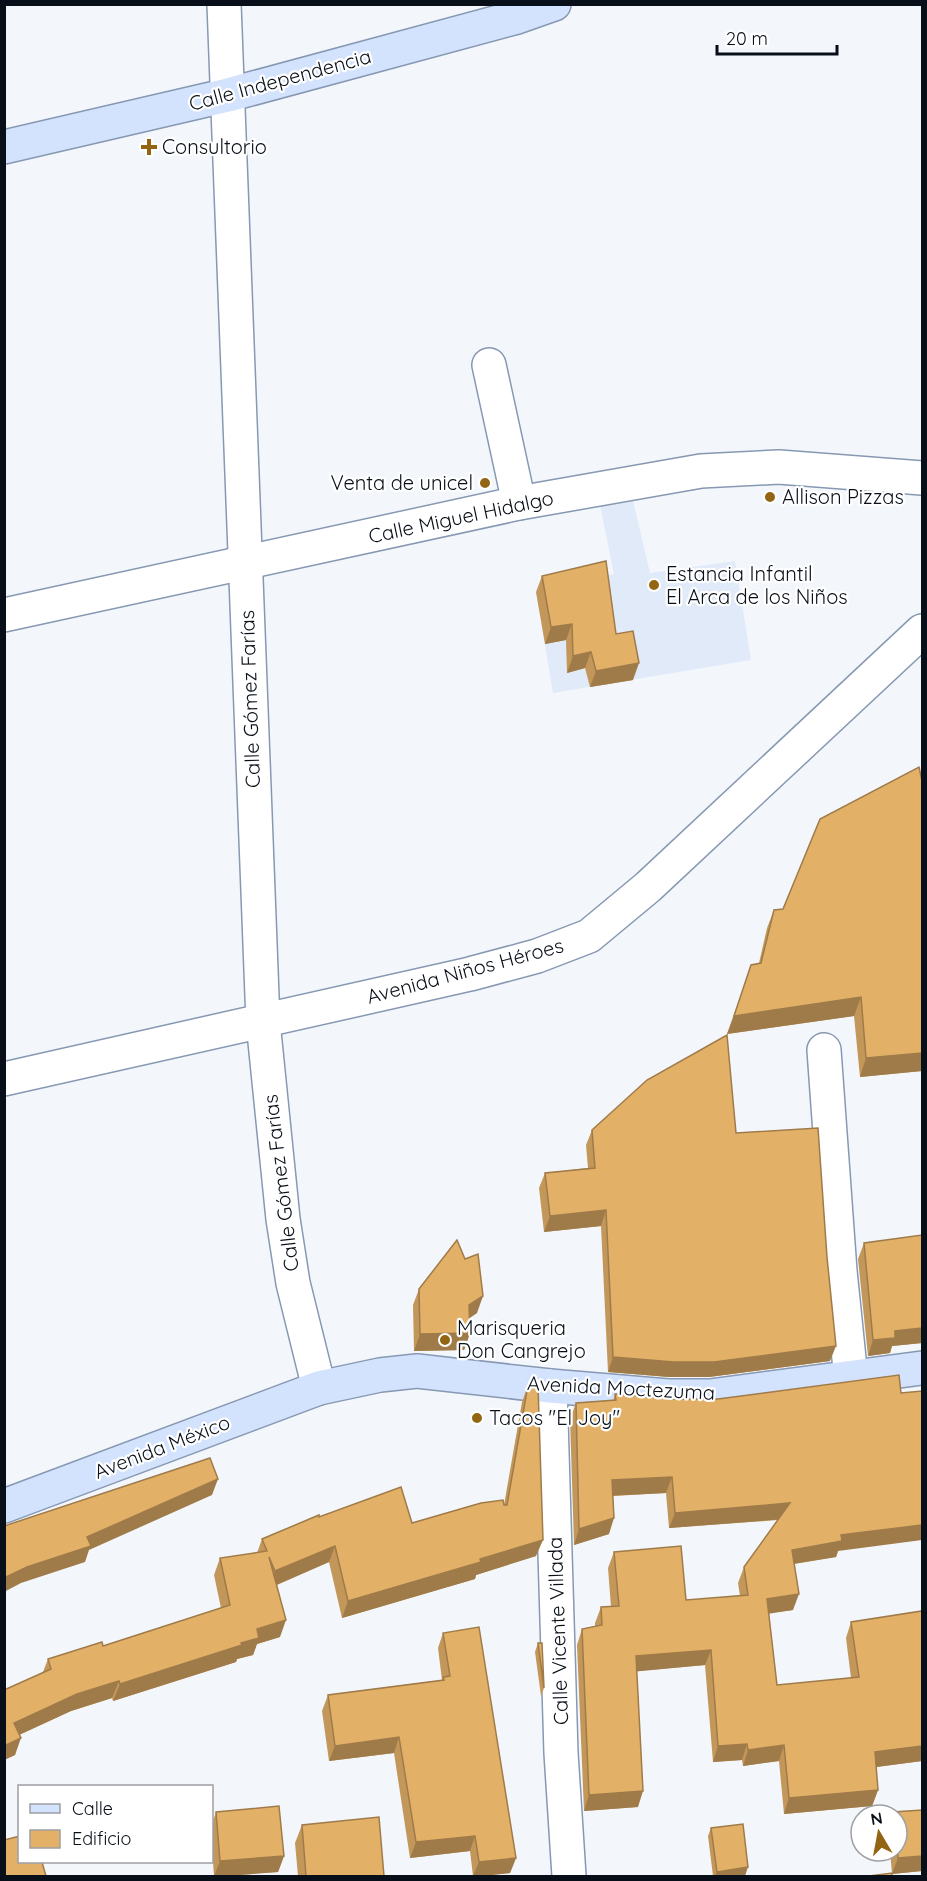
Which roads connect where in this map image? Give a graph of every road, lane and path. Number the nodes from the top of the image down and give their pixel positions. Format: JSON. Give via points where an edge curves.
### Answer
{"nodes":[{"id":1,"x":224,"y":4,"type":"edge"},
{"id":2,"x":554,"y":4,"type":"edge"},
{"id":3,"x":228,"y":95,"type":"junction"},
{"id":4,"x":4,"y":147,"type":"edge"},
{"id":5,"x":489,"y":365,"type":"dead end"},
{"id":6,"x":922,"y":478,"type":"edge"},
{"id":7,"x":519,"y":503,"type":"junction"},
{"id":8,"x":244,"y":563,"type":"junction"},
{"id":9,"x":4,"y":615,"type":"edge"},
{"id":10,"x":922,"y":631,"type":"edge"},
{"id":11,"x":263,"y":1022,"type":"junction"},
{"id":12,"x":824,"y":1050,"type":"dead end"},
{"id":13,"x":4,"y":1079,"type":"edge"},
{"id":14,"x":922,"y":1368,"type":"edge"},
{"id":15,"x":851,"y":1378,"type":"junction"},
{"id":16,"x":550,"y":1386,"type":"junction"},
{"id":17,"x":319,"y":1388,"type":"junction"},
{"id":18,"x":4,"y":1506,"type":"edge"},
{"id":19,"x":569,"y":1876,"type":"edge"}],
"edges":[{"from":1,"to":3,"type":"street","name":"Calle Gómez Farías"},
{"from":2,"to":3,"type":"main road","name":"Calle Independencia"},
{"from":3,"to":4,"type":"main road","name":"Calle Independencia"},
{"from":3,"to":8,"type":"street","name":"Calle Gómez Farías"},
{"from":5,"to":7,"type":"street"},
{"from":6,"to":7,"type":"street","name":"Calle Miguel Hidalgo","via":[[779,467],[701,471]]},
{"from":7,"to":8,"type":"street","name":"Calle Miguel Hidalgo"},
{"from":8,"to":9,"type":"street","name":"Calle Miguel Hidalgo"},
{"from":8,"to":11,"type":"street","name":"Calle Gómez Farías"},
{"from":10,"to":11,"type":"street","name":"Avenida Niños Héroes","via":[[648,887],[589,936],[537,957]]},
{"from":11,"to":13,"type":"street","name":"Avenida Niños Héroes"},
{"from":11,"to":17,"type":"street","name":"Calle Gómez Farías","via":[[283,1219],[293,1282]]},
{"from":12,"to":15,"type":"street"},
{"from":14,"to":15,"type":"main road","name":"Avenida Moctezuma"},
{"from":15,"to":16,"type":"main road","name":"Avenida Moctezuma","via":[[710,1396]]},
{"from":16,"to":17,"type":"main road","name":"Avenida Moctezuma","via":[[417,1371]]},
{"from":16,"to":19,"type":"street","name":"Calle Vicente Villada","via":[[561,1753]]},
{"from":17,"to":18,"type":"main road","name":"Avenida México"}]}
